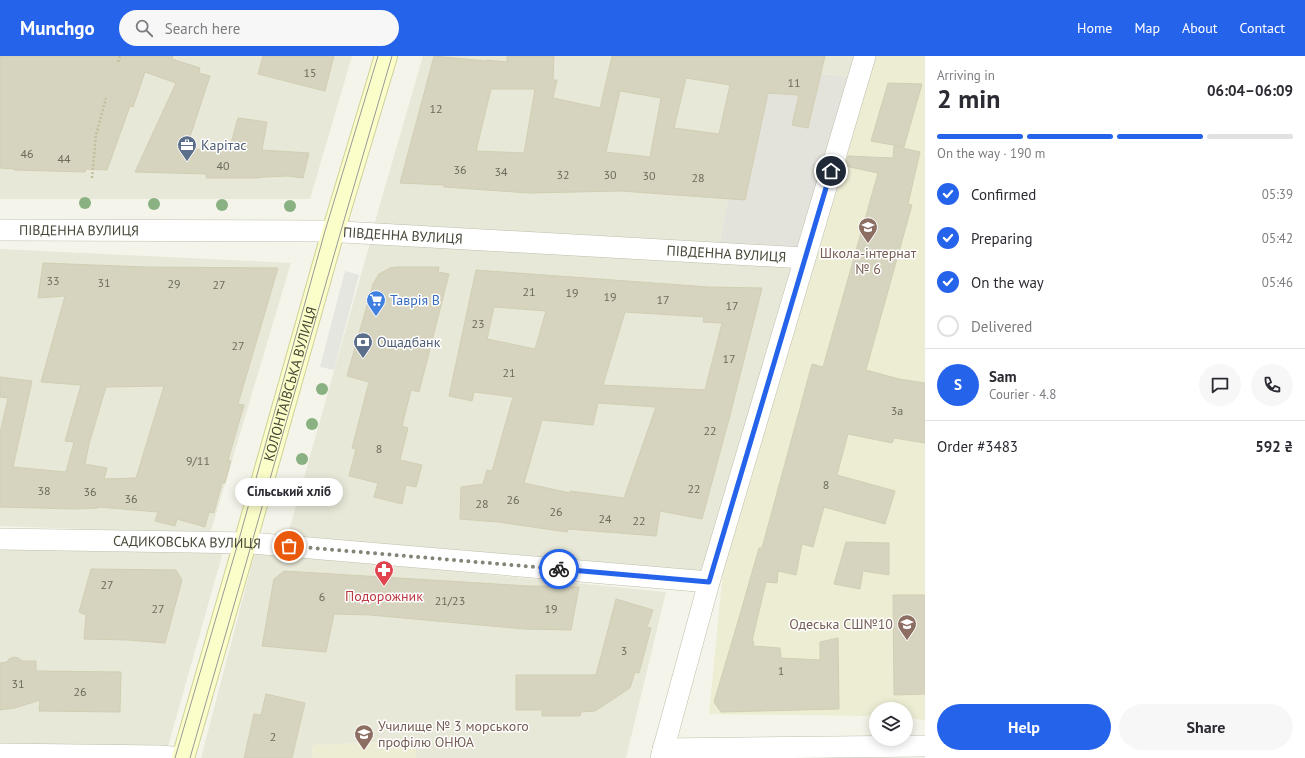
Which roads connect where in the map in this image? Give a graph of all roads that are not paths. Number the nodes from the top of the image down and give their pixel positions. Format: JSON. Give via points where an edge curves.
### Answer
{"nodes":[{"id":1,"x":386,"y":56,"type":"edge"},
{"id":2,"x":865,"y":56,"type":"edge"},
{"id":3,"x":0,"y":230,"type":"edge"},
{"id":4,"x":333,"y":232,"type":"junction"},
{"id":5,"x":805,"y":258,"type":"junction"},
{"id":6,"x":0,"y":539,"type":"edge"},
{"id":7,"x":245,"y":543,"type":"junction"},
{"id":8,"x":709,"y":582,"type":"junction"},
{"id":9,"x":925,"y":746,"type":"edge"},
{"id":10,"x":0,"y":754,"type":"edge"},
{"id":11,"x":662,"y":754,"type":"edge"},
{"id":12,"x":183,"y":758,"type":"edge"}],
"edges":[{"from":1,"to":4,"type":"main road","name":"КОЛОНТАЇВСЬКА ВУЛИЦЯ"},
{"from":2,"to":5,"type":"street"},
{"from":3,"to":4,"type":"street","name":"ПІВДЕННА ВУЛИЦЯ"},
{"from":4,"to":5,"type":"street","name":"ПІВДЕННА ВУЛИЦЯ"},
{"from":4,"to":7,"type":"main road","name":"КОЛОНТАЇВСЬКА ВУЛИЦЯ"},
{"from":5,"to":8,"type":"street"},
{"from":6,"to":7,"type":"street","name":"САДИКОВСЬКА ВУЛИЦЯ"},
{"from":7,"to":8,"type":"street","name":"САДИКОВСЬКА ВУЛИЦЯ"},
{"from":7,"to":12,"type":"main road","name":"КОЛОНТАЇВСЬКА ВУЛИЦЯ"},
{"from":8,"to":11,"type":"street"},
{"from":9,"to":11,"type":"street"},
{"from":10,"to":12,"type":"street"}]}
